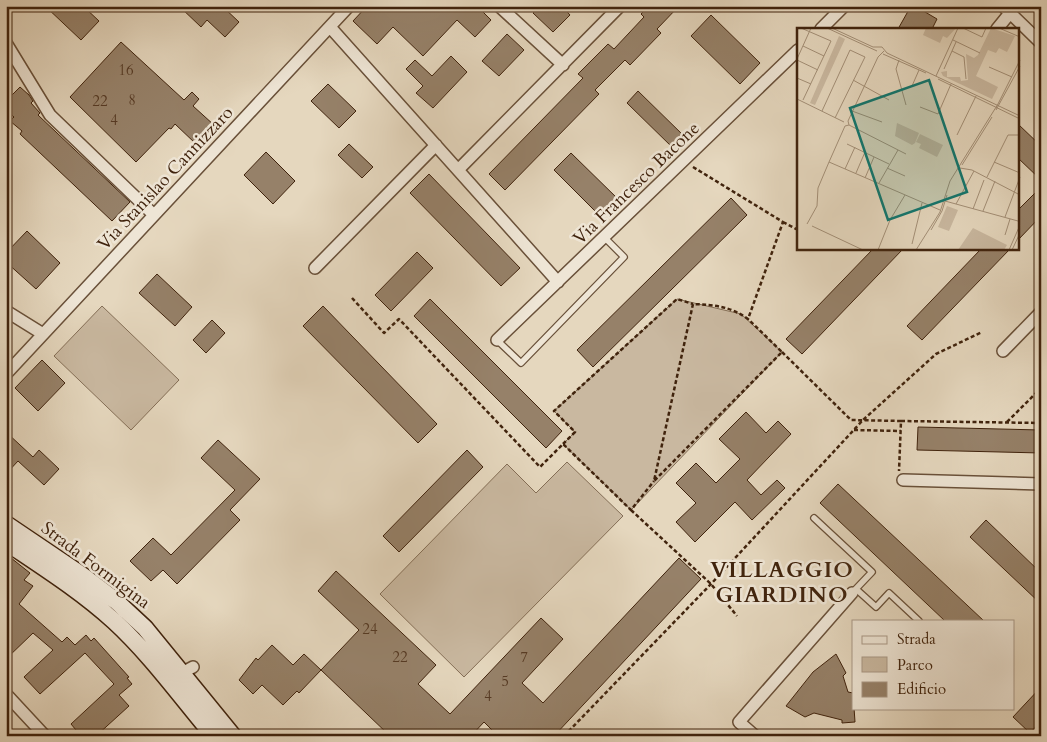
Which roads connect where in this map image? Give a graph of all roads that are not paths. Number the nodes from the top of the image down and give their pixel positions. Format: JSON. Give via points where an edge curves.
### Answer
{"nodes":[{"id":1,"x":349,"y":6,"type":"edge"},
{"id":2,"x":499,"y":6,"type":"edge"},
{"id":3,"x":620,"y":6,"type":"edge"},
{"id":4,"x":844,"y":6,"type":"edge"},
{"id":5,"x":1006,"y":10,"type":"edge"},
{"id":6,"x":330,"y":27,"type":"junction"},
{"id":7,"x":822,"y":28,"type":"edge"},
{"id":8,"x":997,"y":28,"type":"edge"},
{"id":9,"x":1041,"y":42,"type":"edge"},
{"id":10,"x":6,"y":43,"type":"edge"},
{"id":11,"x":797,"y":51,"type":"edge"},
{"id":12,"x":10,"y":62,"type":"edge"},
{"id":13,"x":563,"y":65,"type":"junction"},
{"id":14,"x":436,"y":145,"type":"junction"},
{"id":15,"x":458,"y":170,"type":"junction"},
{"id":16,"x":154,"y":215,"type":"junction"},
{"id":17,"x":604,"y":237,"type":"junction"},
{"id":18,"x":315,"y":268,"type":"dead end"},
{"id":19,"x":558,"y":282,"type":"junction"},
{"id":20,"x":6,"y":311,"type":"edge"},
{"id":21,"x":1041,"y":312,"type":"edge"},
{"id":22,"x":43,"y":334,"type":"junction"},
{"id":23,"x":498,"y":340,"type":"joint"},
{"id":24,"x":1002,"y":351,"type":"dead end"},
{"id":25,"x":6,"y":374,"type":"edge"},
{"id":26,"x":903,"y":480,"type":"road end"},
{"id":27,"x":1041,"y":484,"type":"edge"},
{"id":28,"x":814,"y":518,"type":"dead end"},
{"id":29,"x":6,"y":524,"type":"edge"},
{"id":30,"x":6,"y":542,"type":"edge"},
{"id":31,"x":854,"y":591,"type":"junction"},
{"id":32,"x":918,"y":620,"type":"edge"},
{"id":33,"x":180,"y":674,"type":"junction"},
{"id":34,"x":6,"y":694,"type":"edge"},
{"id":35,"x":45,"y":736,"type":"edge"},
{"id":36,"x":214,"y":736,"type":"edge"},
{"id":37,"x":232,"y":736,"type":"edge"},
{"id":38,"x":755,"y":736,"type":"edge"}],
"edges":[{"from":1,"to":6,"type":"street","name":"Via Stanislao Cannizzaro"},
{"from":2,"to":13,"type":"street"},
{"from":3,"to":13,"type":"street"},
{"from":4,"to":7,"type":"street"},
{"from":5,"to":8,"type":"street"},
{"from":5,"to":9,"type":"street"},
{"from":6,"to":14,"type":"street"},
{"from":6,"to":16,"type":"street","name":"Via Stanislao Cannizzaro"},
{"from":10,"to":12,"type":"street"},
{"from":11,"to":17,"type":"street","name":"Via Francesco Bacone"},
{"from":12,"to":16,"type":"street","via":[[50,115]]},
{"from":13,"to":15,"type":"street"},
{"from":14,"to":15,"type":"street"},
{"from":14,"to":18,"type":"street"},
{"from":15,"to":19,"type":"street"},
{"from":16,"to":22,"type":"street","name":"Via Stanislao Cannizzaro"},
{"from":17,"to":19,"type":"street","name":"Via Francesco Bacone"},
{"from":17,"to":23,"type":"lane","via":[[624,257],[521,363]]},
{"from":19,"to":23,"type":"street","name":"Via Francesco Bacone"},
{"from":20,"to":22,"type":"street"},
{"from":21,"to":24,"type":"street"},
{"from":22,"to":25,"type":"street","name":"Via Stanislao Cannizzaro"},
{"from":26,"to":27,"type":"street"},
{"from":28,"to":31,"type":"lane","via":[[872,572]]},
{"from":29,"to":33,"type":"street","name":"Strada Formigina","via":[[116,601],[145,628]]},
{"from":30,"to":33,"type":"street","name":"Strada Formigina","via":[[93,603],[131,638]]},
{"from":31,"to":32,"type":"lane","via":[[876,607],[889,593]]},
{"from":31,"to":38,"type":"street","via":[[739,722]]},
{"from":33,"to":36,"type":"street","name":"Strada Formigina"},
{"from":33,"to":37,"type":"street","name":"Strada Formigina"},
{"from":34,"to":35,"type":"street"}]}
